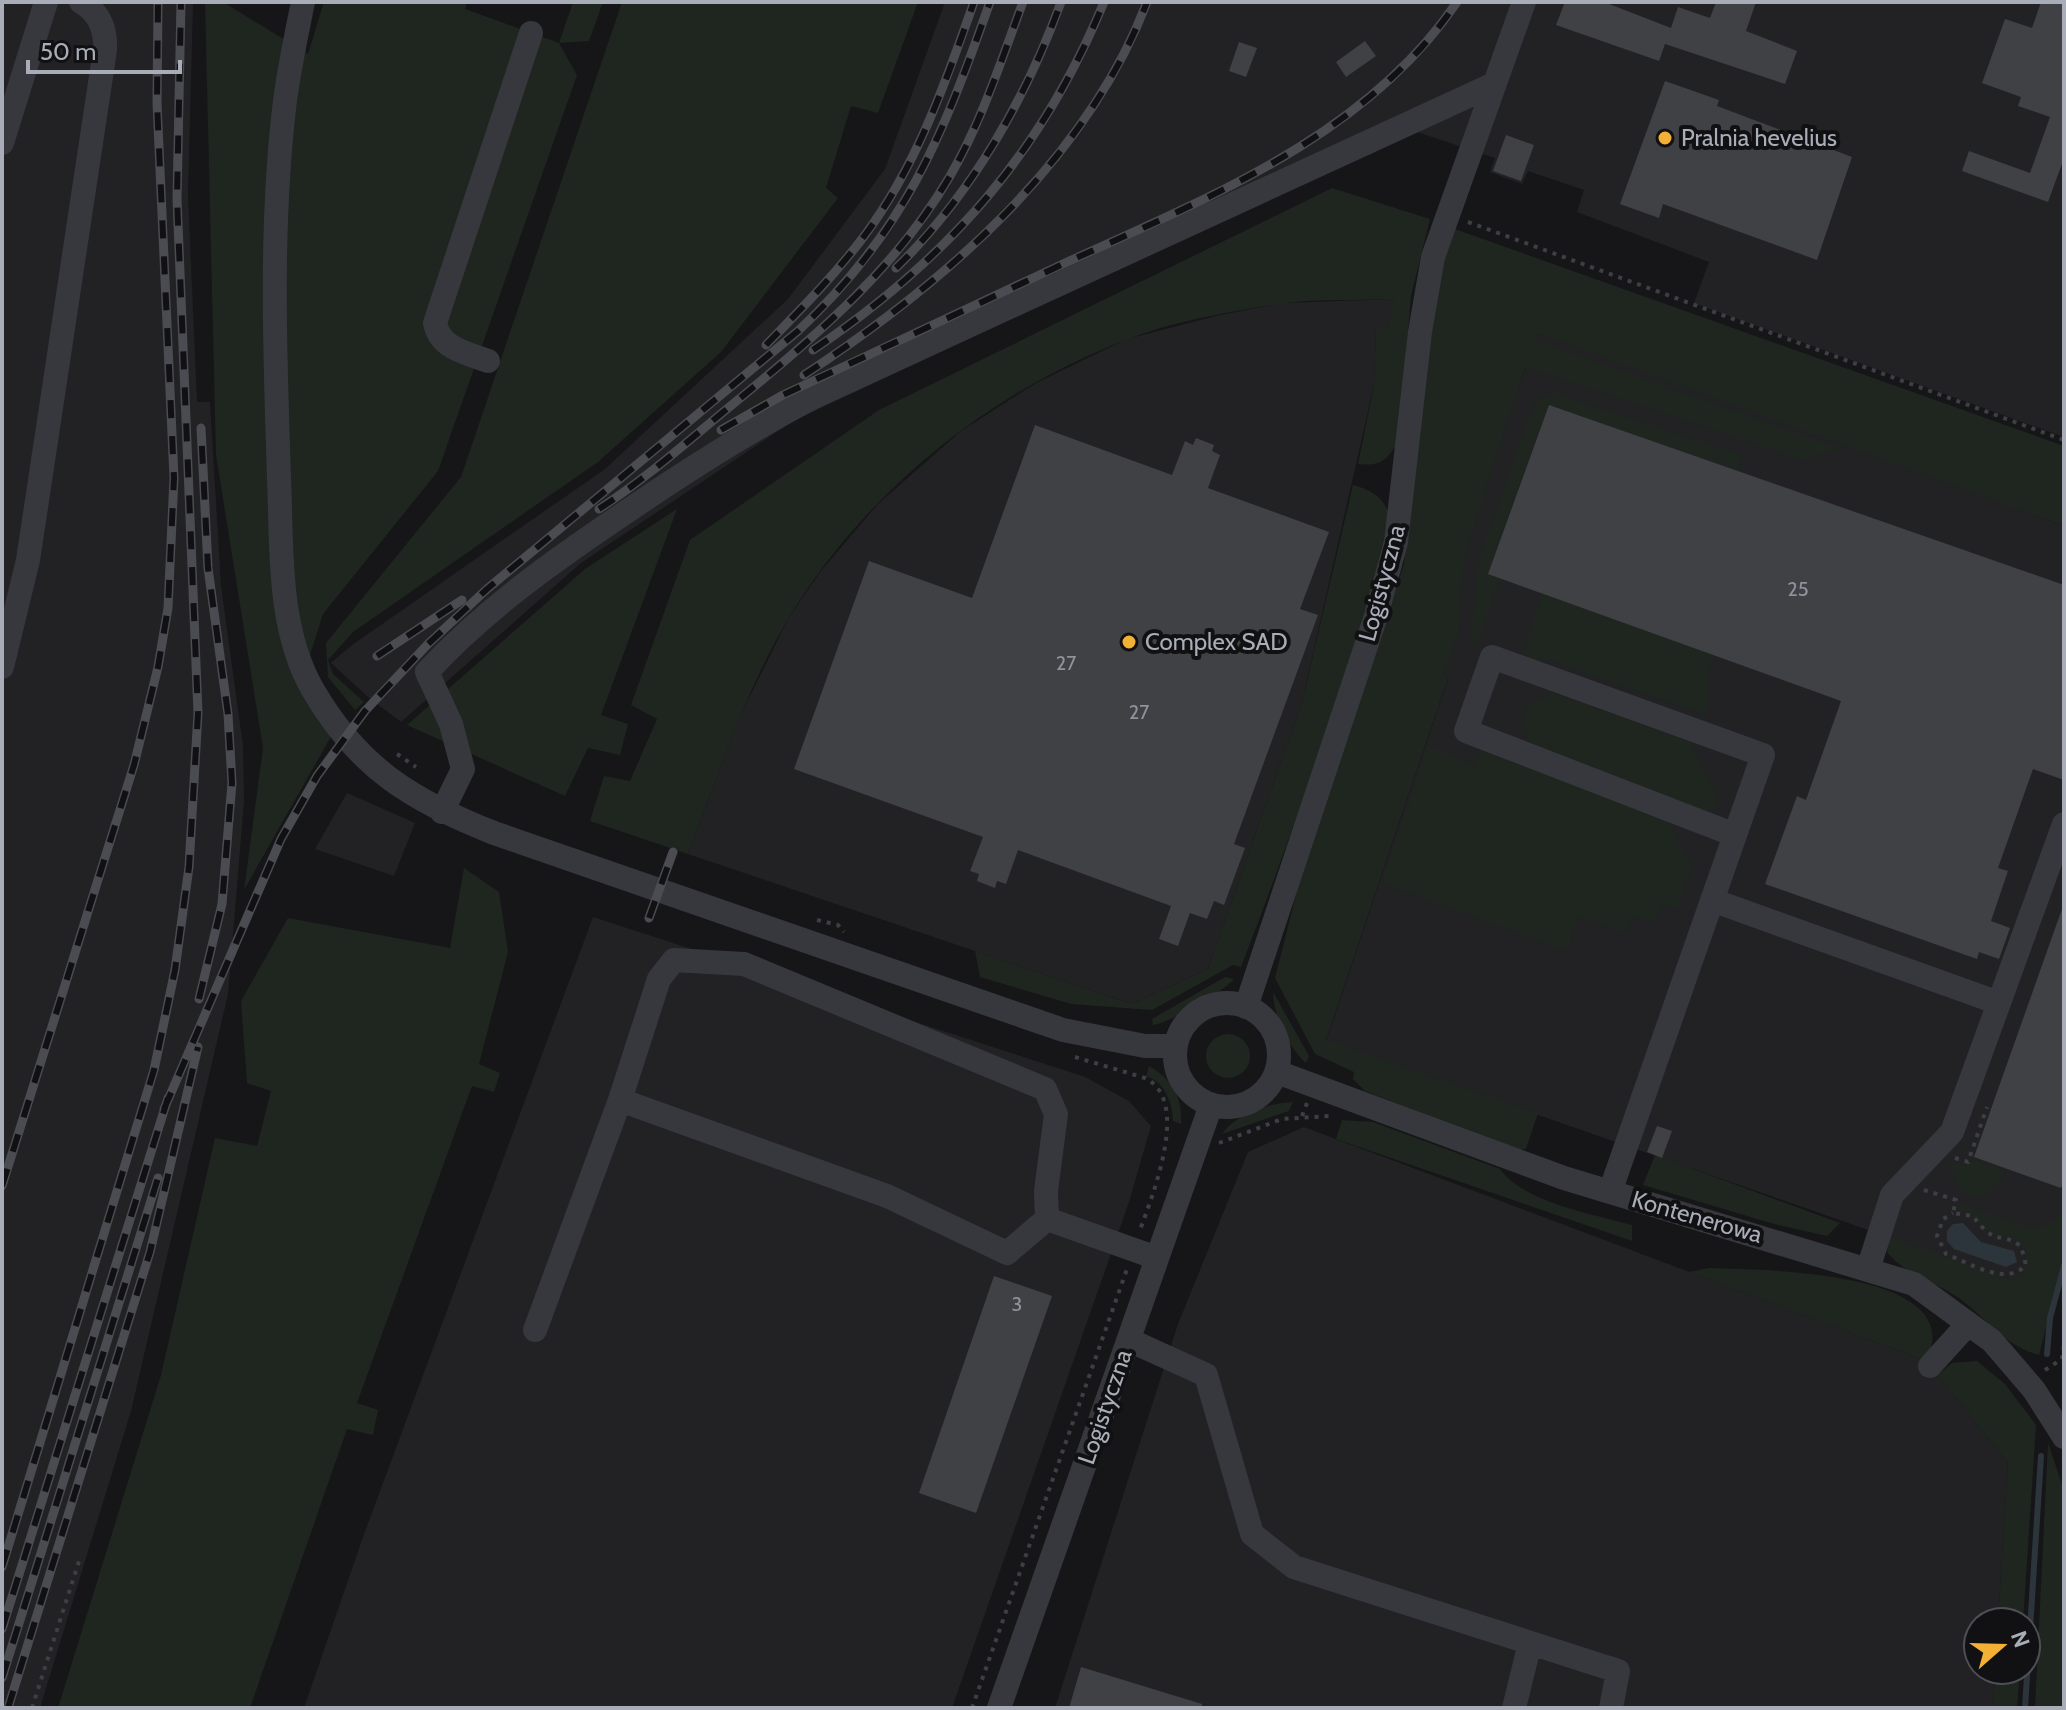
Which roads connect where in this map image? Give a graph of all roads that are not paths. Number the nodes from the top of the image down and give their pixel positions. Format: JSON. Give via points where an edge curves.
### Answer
{"nodes":[{"id":1,"x":46,"y":2,"type":"edge"},
{"id":2,"x":81,"y":2,"type":"edge"},
{"id":3,"x":303,"y":2,"type":"edge"},
{"id":4,"x":1524,"y":2,"type":"edge"},
{"id":5,"x":531,"y":33,"type":"dead end"},
{"id":6,"x":1492,"y":85,"type":"junction"},
{"id":7,"x":2,"y":143,"type":"edge"},
{"id":8,"x":488,"y":361,"type":"dead end"},
{"id":9,"x":2,"y":667,"type":"edge"},
{"id":10,"x":446,"y":802,"type":"junction"},
{"id":11,"x":2064,"y":824,"type":"edge"},
{"id":12,"x":1735,"y":835,"type":"junction"},
{"id":13,"x":1712,"y":900,"type":"junction"},
{"id":14,"x":1999,"y":1003,"type":"junction"},
{"id":15,"x":1246,"y":1007,"type":"junction"},
{"id":16,"x":1175,"y":1046,"type":"junction"},
{"id":17,"x":1277,"y":1072,"type":"junction"},
{"id":18,"x":620,"y":1100,"type":"junction"},
{"id":19,"x":1211,"y":1105,"type":"junction"},
{"id":20,"x":1610,"y":1192,"type":"junction"},
{"id":21,"x":1047,"y":1219,"type":"junction"},
{"id":22,"x":1157,"y":1258,"type":"junction"},
{"id":23,"x":1868,"y":1269,"type":"junction"},
{"id":24,"x":1968,"y":1324,"type":"junction"},
{"id":25,"x":535,"y":1330,"type":"dead end"},
{"id":26,"x":1129,"y":1340,"type":"junction"},
{"id":27,"x":1930,"y":1366,"type":"dead end"},
{"id":28,"x":2064,"y":1437,"type":"edge"},
{"id":29,"x":1530,"y":1643,"type":"junction"},
{"id":30,"x":999,"y":1708,"type":"edge"},
{"id":31,"x":1514,"y":1708,"type":"edge"},
{"id":32,"x":1611,"y":1708,"type":"edge"}],
"edges":[{"from":1,"to":7,"type":"street"},
{"from":2,"to":9,"type":"street","via":[[99,19],[105,50],[28,560]]},
{"from":3,"to":10,"type":"street","via":[[284,108],[275,225],[274,336],[288,617],[299,658],[331,719],[384,776]]},
{"from":4,"to":6,"type":"street","name":"Logistyczna"},
{"from":5,"to":8,"type":"street","via":[[435,323],[447,345]]},
{"from":6,"to":10,"type":"street","via":[[747,431],[545,566],[456,640],[427,672],[461,753],[463,769]]},
{"from":6,"to":15,"type":"street","name":"Logistyczna","via":[[1431,272],[1396,542]]},
{"from":10,"to":16,"type":"street","via":[[1063,1030]]},
{"from":11,"to":14,"type":"street"},
{"from":12,"to":12,"type":"street","via":[[1763,755],[1492,657],[1466,731]]},
{"from":12,"to":13,"type":"street"},
{"from":13,"to":14,"type":"street"},
{"from":13,"to":20,"type":"street"},
{"from":14,"to":23,"type":"street","via":[[1952,1132],[1892,1195]]},
{"from":15,"to":16,"type":"street","via":[[1222,1003],[1197,1012]]},
{"from":15,"to":17,"type":"street","via":[[1260,1015],[1276,1037]]},
{"from":16,"to":19,"type":"street","via":[[1184,1085]]},
{"from":17,"to":19,"type":"street","via":[[1267,1089],[1245,1104]]},
{"from":17,"to":20,"type":"street","name":"Kontenerowa"},
{"from":18,"to":21,"type":"street","via":[[887,1196],[1007,1253]]},
{"from":18,"to":21,"type":"street","via":[[659,979],[674,960],[744,964],[1045,1089],[1056,1114]]},
{"from":18,"to":25,"type":"street"},
{"from":19,"to":22,"type":"street","name":"Logistyczna"},
{"from":20,"to":23,"type":"street","name":"Kontenerowa"},
{"from":21,"to":22,"type":"street"},
{"from":22,"to":26,"type":"street","name":"Logistyczna"},
{"from":23,"to":24,"type":"street","name":"Kontenerowa","via":[[1914,1284]]},
{"from":24,"to":27,"type":"street"},
{"from":24,"to":28,"type":"street","name":"Kontenerowa","via":[[1992,1341],[2027,1382]]},
{"from":26,"to":29,"type":"street","via":[[1206,1375],[1252,1534],[1294,1567]]},
{"from":26,"to":30,"type":"street","name":"Logistyczna"},
{"from":29,"to":31,"type":"street"},
{"from":29,"to":32,"type":"street","via":[[1618,1671]]}]}
